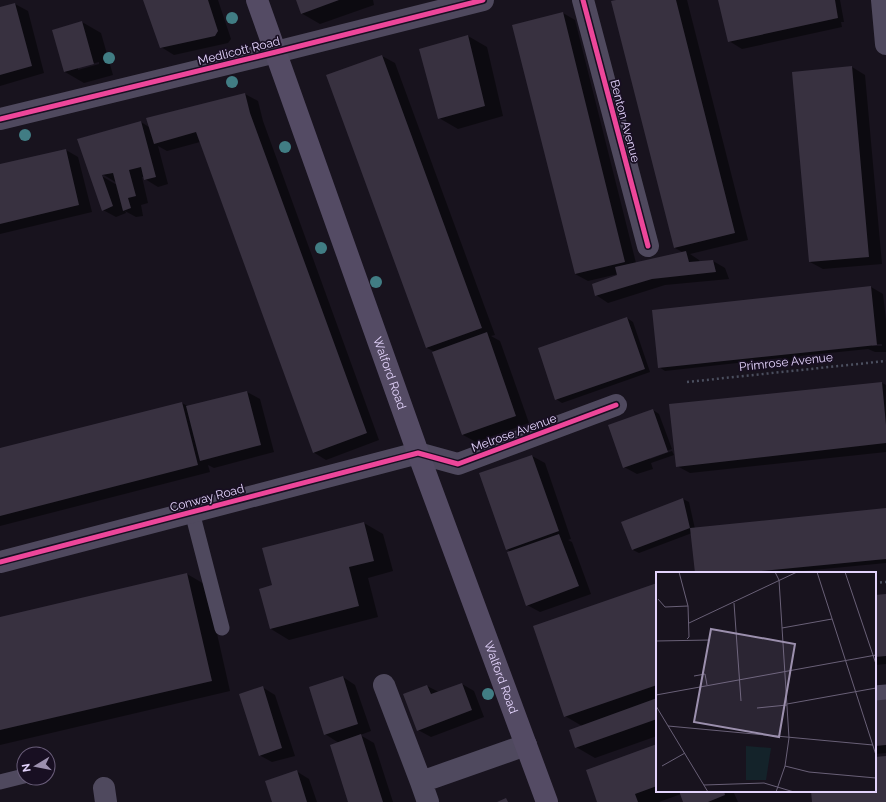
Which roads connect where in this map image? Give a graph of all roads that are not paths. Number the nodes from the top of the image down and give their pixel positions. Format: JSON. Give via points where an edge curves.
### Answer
{"nodes":[{"id":1,"x":257,"y":0,"type":"edge"},
{"id":2,"x":483,"y":0,"type":"edge"},
{"id":3,"x":583,"y":0,"type":"edge"},
{"id":4,"x":882,"y":0,"type":"edge"},
{"id":5,"x":886,"y":44,"type":"edge"},
{"id":6,"x":276,"y":52,"type":"junction"},
{"id":7,"x":0,"y":119,"type":"edge"},
{"id":8,"x":648,"y":246,"type":"dead end"},
{"id":9,"x":616,"y":405,"type":"dead end"},
{"id":10,"x":418,"y":453,"type":"junction"},
{"id":11,"x":192,"y":512,"type":"junction"},
{"id":12,"x":0,"y":562,"type":"edge"},
{"id":13,"x":222,"y":628,"type":"dead end"},
{"id":14,"x":384,"y":685,"type":"dead end"},
{"id":15,"x":886,"y":692,"type":"edge"},
{"id":16,"x":876,"y":693,"type":"edge"},
{"id":17,"x":526,"y":745,"type":"junction"},
{"id":18,"x":16,"y":778,"type":"edge"},
{"id":19,"x":0,"y":782,"type":"edge"},
{"id":20,"x":425,"y":792,"type":"edge"},
{"id":21,"x":547,"y":802,"type":"edge"}],
"edges":[{"from":1,"to":6,"type":"main road","name":"Walford Road"},
{"from":2,"to":6,"type":"street","name":"Medlicott Road"},
{"from":3,"to":8,"type":"street","name":"Benton Avenue"},
{"from":4,"to":5,"type":"street"},
{"from":6,"to":7,"type":"street","name":"Medlicott Road"},
{"from":6,"to":10,"type":"main road","name":"Walford Road"},
{"from":9,"to":10,"type":"street","name":"Melrose Avenue","via":[[458,464]]},
{"from":10,"to":11,"type":"street","name":"Conway Road"},
{"from":10,"to":17,"type":"main road","name":"Walford Road"},
{"from":11,"to":12,"type":"street","name":"Conway Road"},
{"from":11,"to":13,"type":"lane"},
{"from":14,"to":20,"type":"street"},
{"from":15,"to":16,"type":"lane"},
{"from":17,"to":20,"type":"street"},
{"from":17,"to":21,"type":"main road","name":"Walford Road"},
{"from":18,"to":19,"type":"lane"}]}
